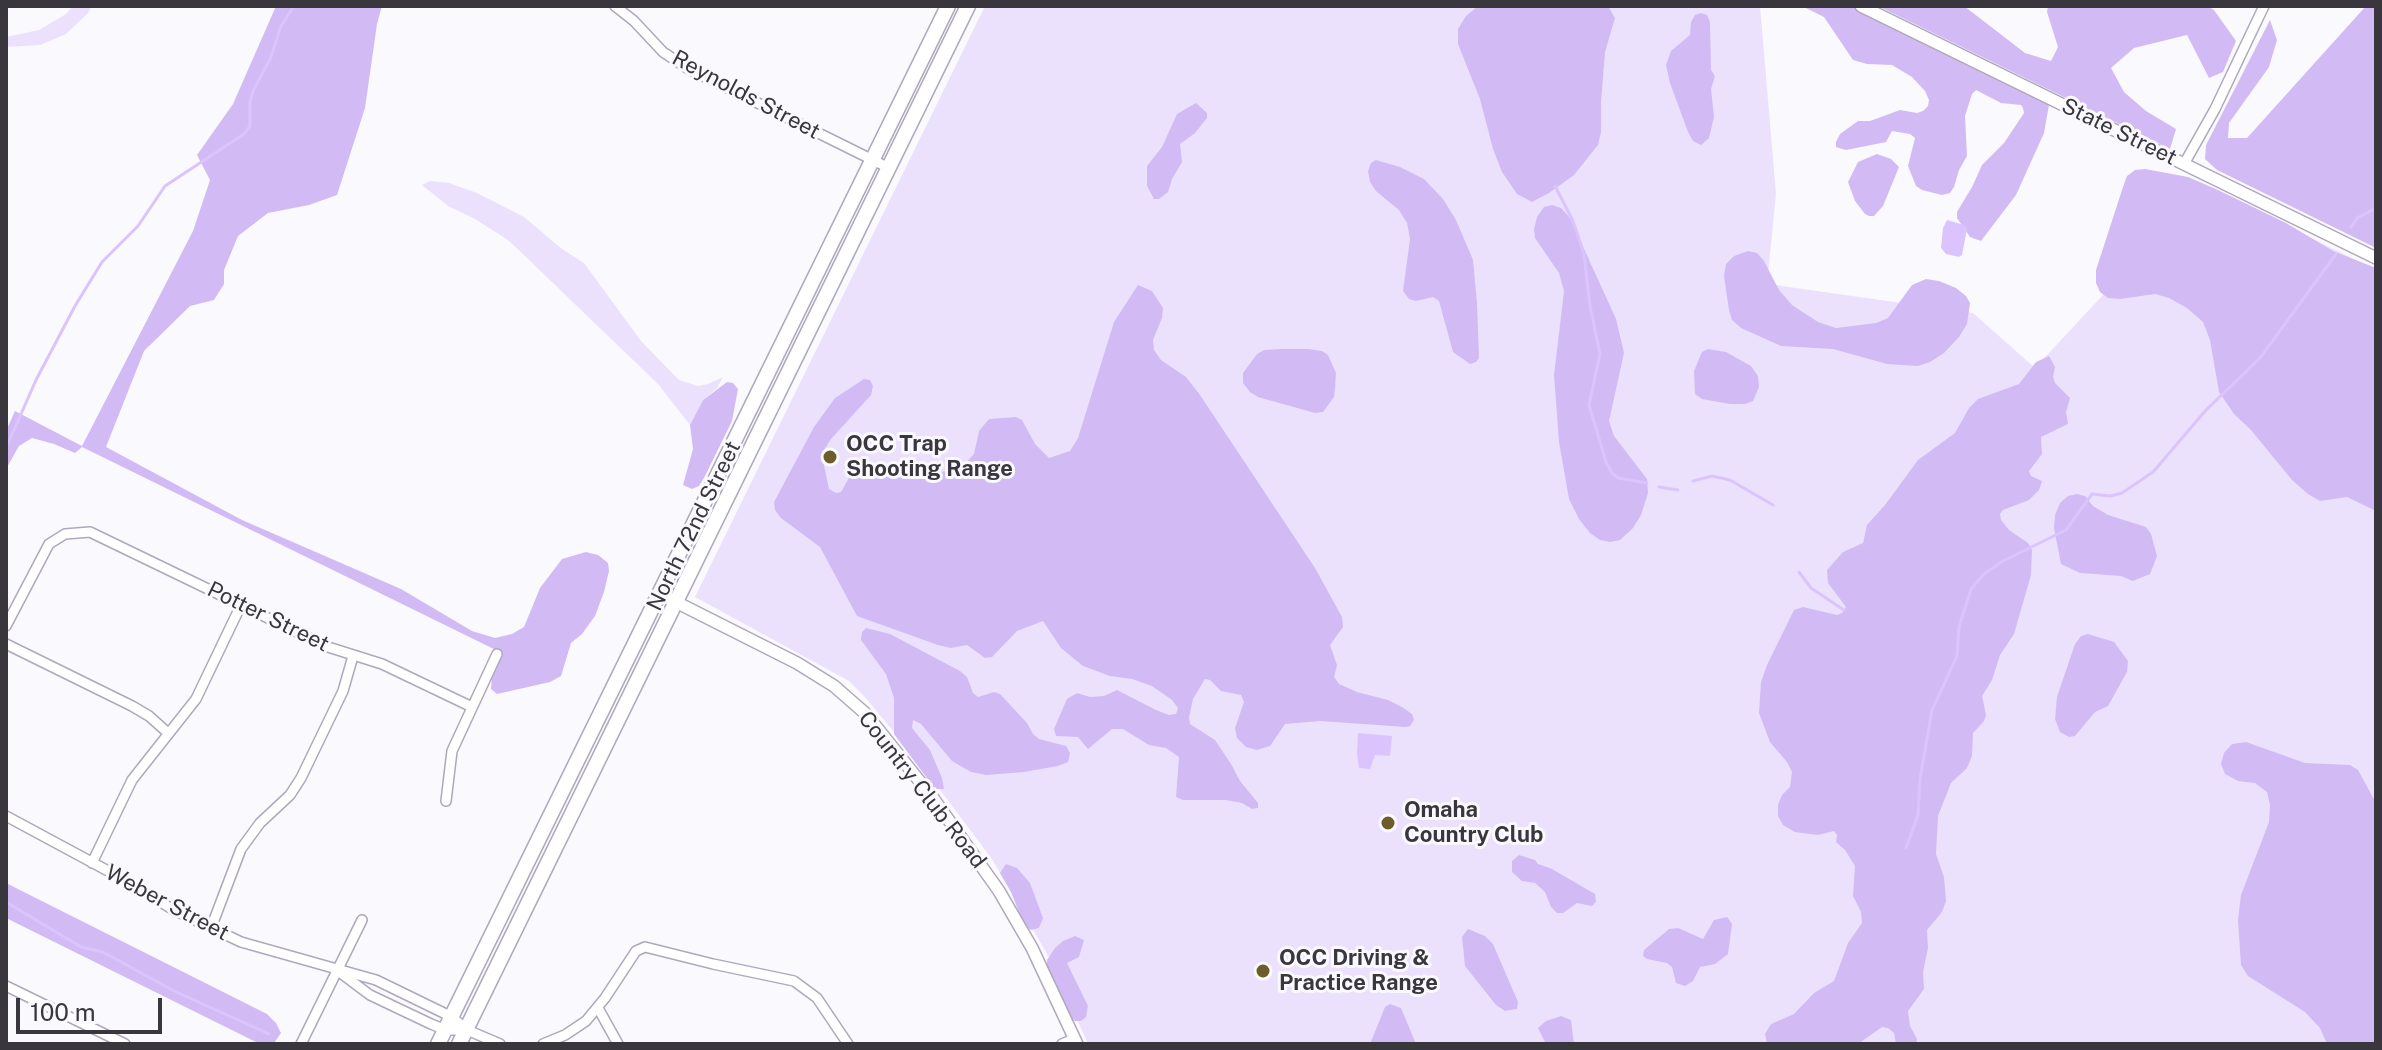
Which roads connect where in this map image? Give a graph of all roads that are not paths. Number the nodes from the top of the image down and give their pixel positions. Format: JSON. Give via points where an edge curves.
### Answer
{"nodes":[{"id":1,"x":615,"y":6,"type":"edge"},
{"id":2,"x":948,"y":6,"type":"edge"},
{"id":3,"x":968,"y":6,"type":"edge"},
{"id":4,"x":1861,"y":6,"type":"edge"},
{"id":5,"x":2264,"y":6,"type":"edge"},
{"id":6,"x":873,"y":160,"type":"junction"},
{"id":7,"x":2184,"y":164,"type":"junction"},
{"id":8,"x":889,"y":168,"type":"junction"},
{"id":9,"x":2376,"y":258,"type":"edge"},
{"id":10,"x":655,"y":591,"type":"junction"},
{"id":11,"x":676,"y":602,"type":"junction"},
{"id":12,"x":241,"y":605,"type":"junction"},
{"id":13,"x":6,"y":626,"type":"edge"},
{"id":14,"x":6,"y":644,"type":"edge"},
{"id":15,"x":497,"y":654,"type":"dead end"},
{"id":16,"x":353,"y":656,"type":"junction"},
{"id":17,"x":472,"y":707,"type":"junction"},
{"id":18,"x":168,"y":733,"type":"junction"},
{"id":19,"x":446,"y":801,"type":"dead end"},
{"id":20,"x":6,"y":816,"type":"edge"},
{"id":21,"x":92,"y":863,"type":"junction"},
{"id":22,"x":362,"y":920,"type":"dead end"},
{"id":23,"x":211,"y":928,"type":"junction"},
{"id":24,"x":337,"y":970,"type":"junction"},
{"id":25,"x":6,"y":986,"type":"edge"},
{"id":26,"x":598,"y":1008,"type":"junction"},
{"id":27,"x":449,"y":1023,"type":"junction"},
{"id":28,"x":467,"y":1030,"type":"junction"},
{"id":29,"x":1076,"y":1041,"type":"edge"},
{"id":30,"x":125,"y":1044,"type":"edge"},
{"id":31,"x":301,"y":1044,"type":"edge"},
{"id":32,"x":438,"y":1044,"type":"edge"},
{"id":33,"x":459,"y":1044,"type":"edge"},
{"id":34,"x":500,"y":1044,"type":"edge"},
{"id":35,"x":543,"y":1044,"type":"edge"},
{"id":36,"x":618,"y":1044,"type":"edge"},
{"id":37,"x":848,"y":1044,"type":"edge"},
{"id":38,"x":1062,"y":1044,"type":"edge"}],
"edges":[{"from":1,"to":6,"type":"street","name":"Reynolds Street","via":[[687,68]]},
{"from":2,"to":6,"type":"main road","name":"North 72nd Street"},
{"from":3,"to":8,"type":"main road","name":"North 72nd Street"},
{"from":4,"to":7,"type":"street","name":"State Street"},
{"from":5,"to":7,"type":"street"},
{"from":6,"to":8,"type":"street","name":"Reynolds Street"},
{"from":6,"to":10,"type":"main road","name":"North 72nd Street"},
{"from":7,"to":9,"type":"street","name":"State Street"},
{"from":8,"to":11,"type":"main road","name":"North 72nd Street"},
{"from":10,"to":11,"type":"street","name":"Country Club Road"},
{"from":10,"to":27,"type":"main road","name":"North 72nd Street"},
{"from":11,"to":28,"type":"main road","name":"North 72nd Street"},
{"from":11,"to":29,"type":"street","name":"Country Club Road","via":[[816,674],[866,714],[999,891]]},
{"from":12,"to":13,"type":"street","name":"Potter Street","via":[[82,531],[65,534],[44,550]]},
{"from":12,"to":16,"type":"street","name":"Potter Street"},
{"from":12,"to":18,"type":"street","via":[[196,699]]},
{"from":14,"to":18,"type":"street","via":[[132,706]]},
{"from":15,"to":17,"type":"street"},
{"from":16,"to":17,"type":"street","name":"Potter Street","via":[[382,664]]},
{"from":16,"to":23,"type":"street","via":[[343,691],[301,778],[241,849]]},
{"from":17,"to":19,"type":"street","via":[[452,751]]},
{"from":18,"to":21,"type":"street","via":[[132,780]]},
{"from":20,"to":21,"type":"street","name":"Weber Street"},
{"from":21,"to":23,"type":"street","name":"Weber Street"},
{"from":22,"to":24,"type":"street"},
{"from":23,"to":24,"type":"street","name":"Weber Street","via":[[251,946]]},
{"from":24,"to":27,"type":"street","name":"Weber Street","via":[[376,980]]},
{"from":24,"to":27,"type":"street","name":"Weber Street","via":[[370,995]]},
{"from":24,"to":31,"type":"street"},
{"from":25,"to":30,"type":"street"},
{"from":26,"to":35,"type":"street","via":[[576,1028]]},
{"from":26,"to":36,"type":"street"},
{"from":26,"to":37,"type":"street","via":[[636,951],[645,947],[794,981],[817,998]]},
{"from":27,"to":28,"type":"street","name":"Weber Street"},
{"from":27,"to":32,"type":"main road","name":"North 72nd Street"},
{"from":28,"to":33,"type":"main road","name":"North 72nd Street"},
{"from":28,"to":34,"type":"street","name":"Weber Street"},
{"from":29,"to":38,"type":"street"}]}
